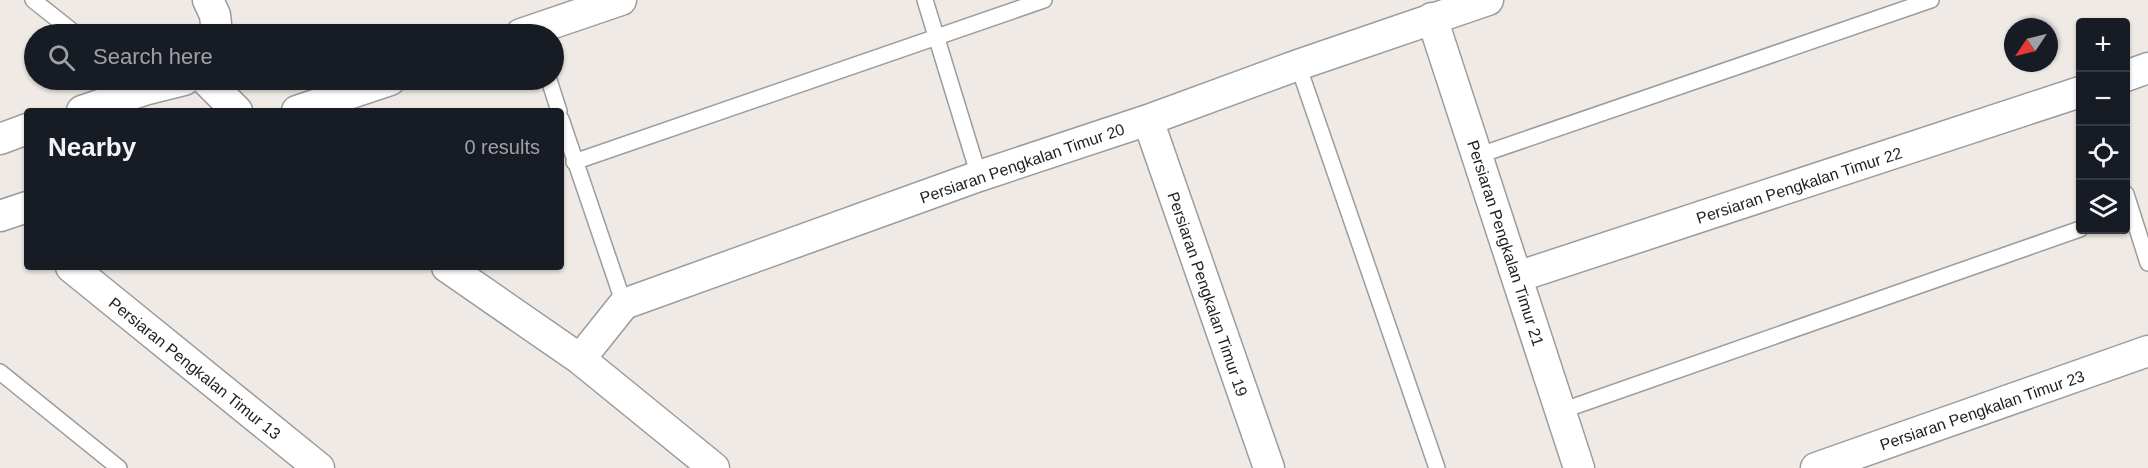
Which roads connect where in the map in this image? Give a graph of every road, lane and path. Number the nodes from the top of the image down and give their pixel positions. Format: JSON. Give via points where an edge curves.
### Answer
{"nodes":[{"id":1,"x":33,"y":0,"type":"edge"},
{"id":2,"x":208,"y":0,"type":"edge"},
{"id":3,"x":925,"y":0,"type":"edge"},
{"id":4,"x":1044,"y":0,"type":"edge"},
{"id":5,"x":1488,"y":0,"type":"edge"},
{"id":6,"x":1931,"y":0,"type":"edge"},
{"id":7,"x":611,"y":2,"type":"edge"},
{"id":8,"x":1429,"y":9,"type":"edge"},
{"id":9,"x":63,"y":24,"type":"edge"},
{"id":10,"x":216,"y":24,"type":"edge"},
{"id":11,"x":554,"y":24,"type":"edge"},
{"id":12,"x":938,"y":37,"type":"junction"},
{"id":13,"x":1298,"y":65,"type":"junction"},
{"id":14,"x":2148,"y":68,"type":"edge"},
{"id":15,"x":2130,"y":75,"type":"edge"},
{"id":16,"x":127,"y":90,"type":"edge"},
{"id":17,"x":216,"y":90,"type":"edge"},
{"id":18,"x":361,"y":90,"type":"edge"},
{"id":19,"x":552,"y":90,"type":"edge"},
{"id":20,"x":2076,"y":93,"type":"edge"},
{"id":21,"x":88,"y":108,"type":"edge"},
{"id":22,"x":234,"y":108,"type":"edge"},
{"id":23,"x":309,"y":108,"type":"edge"},
{"id":24,"x":558,"y":108,"type":"edge"},
{"id":25,"x":1148,"y":120,"type":"junction"},
{"id":26,"x":564,"y":129,"type":"edge"},
{"id":27,"x":24,"y":130,"type":"edge"},
{"id":28,"x":0,"y":139,"type":"edge"},
{"id":29,"x":1477,"y":156,"type":"junction"},
{"id":30,"x":574,"y":162,"type":"junction"},
{"id":31,"x":979,"y":176,"type":"junction"},
{"id":32,"x":2130,"y":218,"type":"edge"},
{"id":33,"x":2076,"y":231,"type":"edge"},
{"id":34,"x":2148,"y":263,"type":"edge"},
{"id":35,"x":75,"y":270,"type":"edge"},
{"id":36,"x":451,"y":270,"type":"edge"},
{"id":37,"x":1517,"y":277,"type":"junction"},
{"id":38,"x":624,"y":304,"type":"junction"},
{"id":39,"x":2148,"y":351,"type":"edge"},
{"id":40,"x":580,"y":358,"type":"junction"},
{"id":41,"x":0,"y":372,"type":"edge"},
{"id":42,"x":1561,"y":411,"type":"junction"},
{"id":43,"x":1824,"y":467,"type":"edge"},
{"id":44,"x":119,"y":468,"type":"edge"},
{"id":45,"x":319,"y":468,"type":"edge"},
{"id":46,"x":714,"y":468,"type":"edge"},
{"id":47,"x":1269,"y":468,"type":"edge"},
{"id":48,"x":1437,"y":468,"type":"edge"},
{"id":49,"x":1579,"y":468,"type":"edge"}],
"edges":[{"from":1,"to":9,"type":"lane"},
{"from":2,"to":10,"type":"street"},
{"from":3,"to":12,"type":"lane"},
{"from":4,"to":12,"type":"lane"},
{"from":5,"to":8,"type":"street","name":"Persiaran Pengkalan Timur 20"},
{"from":6,"to":29,"type":"lane"},
{"from":7,"to":11,"type":"street"},
{"from":8,"to":13,"type":"street","name":"Persiaran Pengkalan Timur 20"},
{"from":8,"to":29,"type":"street","name":"Persiaran Pengkalan Timur 21"},
{"from":12,"to":30,"type":"lane"},
{"from":12,"to":31,"type":"lane"},
{"from":13,"to":25,"type":"street","name":"Persiaran Pengkalan Timur 20"},
{"from":13,"to":48,"type":"lane"},
{"from":14,"to":15,"type":"street"},
{"from":16,"to":21,"type":"street"},
{"from":17,"to":22,"type":"street"},
{"from":18,"to":23,"type":"street"},
{"from":19,"to":24,"type":"lane"},
{"from":20,"to":37,"type":"street","name":"Persiaran Pengkalan Timur 22"},
{"from":25,"to":31,"type":"street","name":"Persiaran Pengkalan Timur 20"},
{"from":25,"to":47,"type":"street","name":"Persiaran Pengkalan Timur 19"},
{"from":26,"to":30,"type":"lane"},
{"from":27,"to":28,"type":"street"},
{"from":29,"to":37,"type":"street","name":"Persiaran Pengkalan Timur 21"},
{"from":30,"to":38,"type":"lane"},
{"from":31,"to":38,"type":"street","name":"Persiaran Pengkalan Timur 20"},
{"from":32,"to":34,"type":"lane"},
{"from":33,"to":42,"type":"lane"},
{"from":35,"to":45,"type":"street","name":"Persiaran Pengkalan Timur 13"},
{"from":36,"to":40,"type":"street"},
{"from":37,"to":42,"type":"street","name":"Persiaran Pengkalan Timur 21"},
{"from":38,"to":40,"type":"street"},
{"from":39,"to":43,"type":"street","name":"Persiaran Pengkalan Timur 23"},
{"from":40,"to":46,"type":"street"},
{"from":41,"to":44,"type":"lane"},
{"from":42,"to":49,"type":"street","name":"Persiaran Pengkalan Timur 21"}]}
